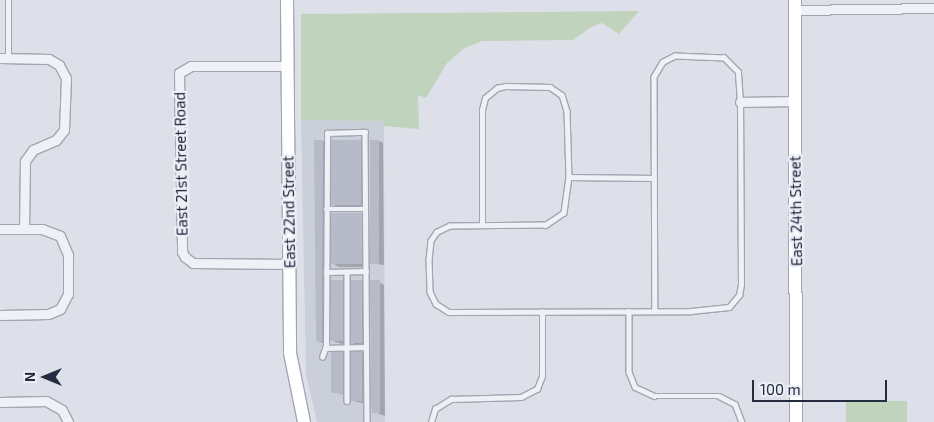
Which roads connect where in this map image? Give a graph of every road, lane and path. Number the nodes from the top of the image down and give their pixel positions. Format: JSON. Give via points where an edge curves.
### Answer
{"nodes":[{"id":1,"x":8,"y":0,"type":"edge"},
{"id":2,"x":288,"y":0,"type":"edge"},
{"id":3,"x":795,"y":5,"type":"edge"},
{"id":4,"x":934,"y":8,"type":"edge"},
{"id":5,"x":4,"y":58,"type":"edge"},
{"id":6,"x":288,"y":66,"type":"junction"},
{"id":7,"x":795,"y":101,"type":"junction"},
{"id":8,"x":740,"y":102,"type":"junction"},
{"id":9,"x":568,"y":177,"type":"junction"},
{"id":10,"x":654,"y":178,"type":"junction"},
{"id":11,"x":326,"y":209,"type":"junction"},
{"id":12,"x":366,"y":209,"type":"junction"},
{"id":13,"x":482,"y":225,"type":"junction"},
{"id":14,"x":0,"y":229,"type":"edge"},
{"id":15,"x":24,"y":229,"type":"junction"},
{"id":16,"x":290,"y":264,"type":"junction"},
{"id":17,"x":366,"y":271,"type":"junction"},
{"id":18,"x":326,"y":272,"type":"junction"},
{"id":19,"x":347,"y":272,"type":"junction"},
{"id":20,"x":656,"y":310,"type":"junction"},
{"id":21,"x":629,"y":311,"type":"junction"},
{"id":22,"x":542,"y":312,"type":"junction"},
{"id":23,"x":0,"y":316,"type":"edge"},
{"id":24,"x":366,"y":347,"type":"junction"},
{"id":25,"x":325,"y":348,"type":"junction"},
{"id":26,"x":347,"y":348,"type":"junction"},
{"id":27,"x":322,"y":357,"type":"dead end"},
{"id":28,"x":347,"y":401,"type":"dead end"},
{"id":29,"x":0,"y":402,"type":"edge"},
{"id":30,"x":68,"y":422,"type":"edge"},
{"id":31,"x":304,"y":422,"type":"edge"},
{"id":32,"x":367,"y":422,"type":"edge"},
{"id":33,"x":430,"y":422,"type":"edge"},
{"id":34,"x":742,"y":422,"type":"edge"},
{"id":35,"x":796,"y":422,"type":"edge"}],
"edges":[{"from":1,"to":5,"type":"lane"},
{"from":2,"to":6,"type":"street","name":"East 22nd Street"},
{"from":3,"to":4,"type":"street"},
{"from":3,"to":7,"type":"street","name":"East 24th Street"},
{"from":5,"to":15,"type":"street","via":[[49,59],[59,65],[66,78],[64,130],[56,140],[33,150],[25,161]]},
{"from":6,"to":16,"type":"street","name":"East 22nd Street"},
{"from":6,"to":16,"type":"street","name":"East 21st Street Road","via":[[184,68],[179,73],[182,252],[193,263]]},
{"from":7,"to":8,"type":"street"},
{"from":7,"to":35,"type":"street","name":"East 24th Street"},
{"from":8,"to":10,"type":"lane","via":[[738,72],[724,58],[675,56],[663,62],[654,77]]},
{"from":8,"to":20,"type":"lane","via":[[740,292],[726,308]]},
{"from":9,"to":10,"type":"lane"},
{"from":9,"to":13,"type":"lane","via":[[566,208],[553,223]]},
{"from":9,"to":13,"type":"lane","via":[[567,111],[562,95],[546,86],[497,88],[488,95],[482,110]]},
{"from":10,"to":20,"type":"lane"},
{"from":11,"to":12,"type":"lane"},
{"from":11,"to":12,"type":"lane","via":[[327,133],[365,132]]},
{"from":11,"to":18,"type":"lane"},
{"from":12,"to":17,"type":"lane"},
{"from":13,"to":22,"type":"lane","via":[[450,226],[433,237],[429,260],[432,299],[449,312]]},
{"from":14,"to":15,"type":"street"},
{"from":15,"to":23,"type":"street","via":[[50,230],[63,240],[68,255],[68,294],[60,309],[48,314]]},
{"from":16,"to":31,"type":"street","name":"East 22nd Street","via":[[290,353]]},
{"from":17,"to":19,"type":"lane"},
{"from":17,"to":24,"type":"lane"},
{"from":18,"to":19,"type":"lane"},
{"from":18,"to":25,"type":"lane"},
{"from":19,"to":26,"type":"lane"},
{"from":20,"to":21,"type":"lane"},
{"from":21,"to":22,"type":"lane"},
{"from":21,"to":34,"type":"lane","via":[[629,372],[635,387],[654,396],[720,396],[735,404]]},
{"from":22,"to":33,"type":"lane","via":[[542,376],[536,389],[521,397],[451,398],[435,409]]},
{"from":24,"to":26,"type":"lane"},
{"from":24,"to":32,"type":"lane"},
{"from":25,"to":26,"type":"lane"},
{"from":25,"to":27,"type":"lane"},
{"from":26,"to":28,"type":"lane"},
{"from":29,"to":30,"type":"street","via":[[46,401],[62,410]]}]}
